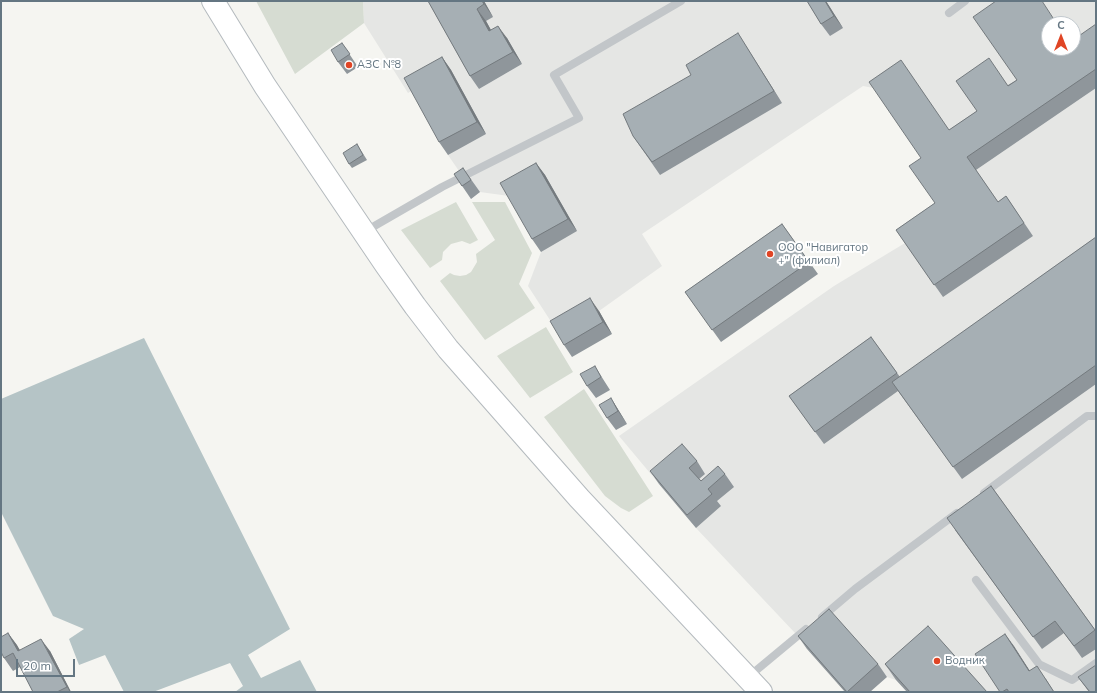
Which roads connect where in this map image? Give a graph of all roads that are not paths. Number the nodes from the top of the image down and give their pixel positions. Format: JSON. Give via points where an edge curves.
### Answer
{"nodes":[{"id":1,"x":214,"y":1,"type":"edge"},
{"id":2,"x":681,"y":1,"type":"edge"},
{"id":3,"x":965,"y":1,"type":"edge"},
{"id":4,"x":949,"y":13,"type":"dead end"},
{"id":5,"x":364,"y":232,"type":"junction"},
{"id":6,"x":1096,"y":416,"type":"edge"},
{"id":7,"x":978,"y":498,"type":"edge"},
{"id":8,"x":965,"y":507,"type":"edge"},
{"id":9,"x":976,"y":580,"type":"dead end"},
{"id":10,"x":1096,"y":663,"type":"edge"},
{"id":11,"x":754,"y":685,"type":"edge"}],
"edges":[{"from":1,"to":5,"type":"main road","via":[[265,86]]},
{"from":2,"to":5,"type":"lane","via":[[554,75],[579,118],[442,187]]},
{"from":3,"to":4,"type":"lane"},
{"from":5,"to":11,"type":"main road","via":[[415,306],[453,355],[579,498]]},
{"from":6,"to":7,"type":"lane","via":[[1087,416]]},
{"from":8,"to":11,"type":"lane","via":[[855,590]]},
{"from":9,"to":10,"type":"lane","via":[[1039,664],[1072,680]]}]}
